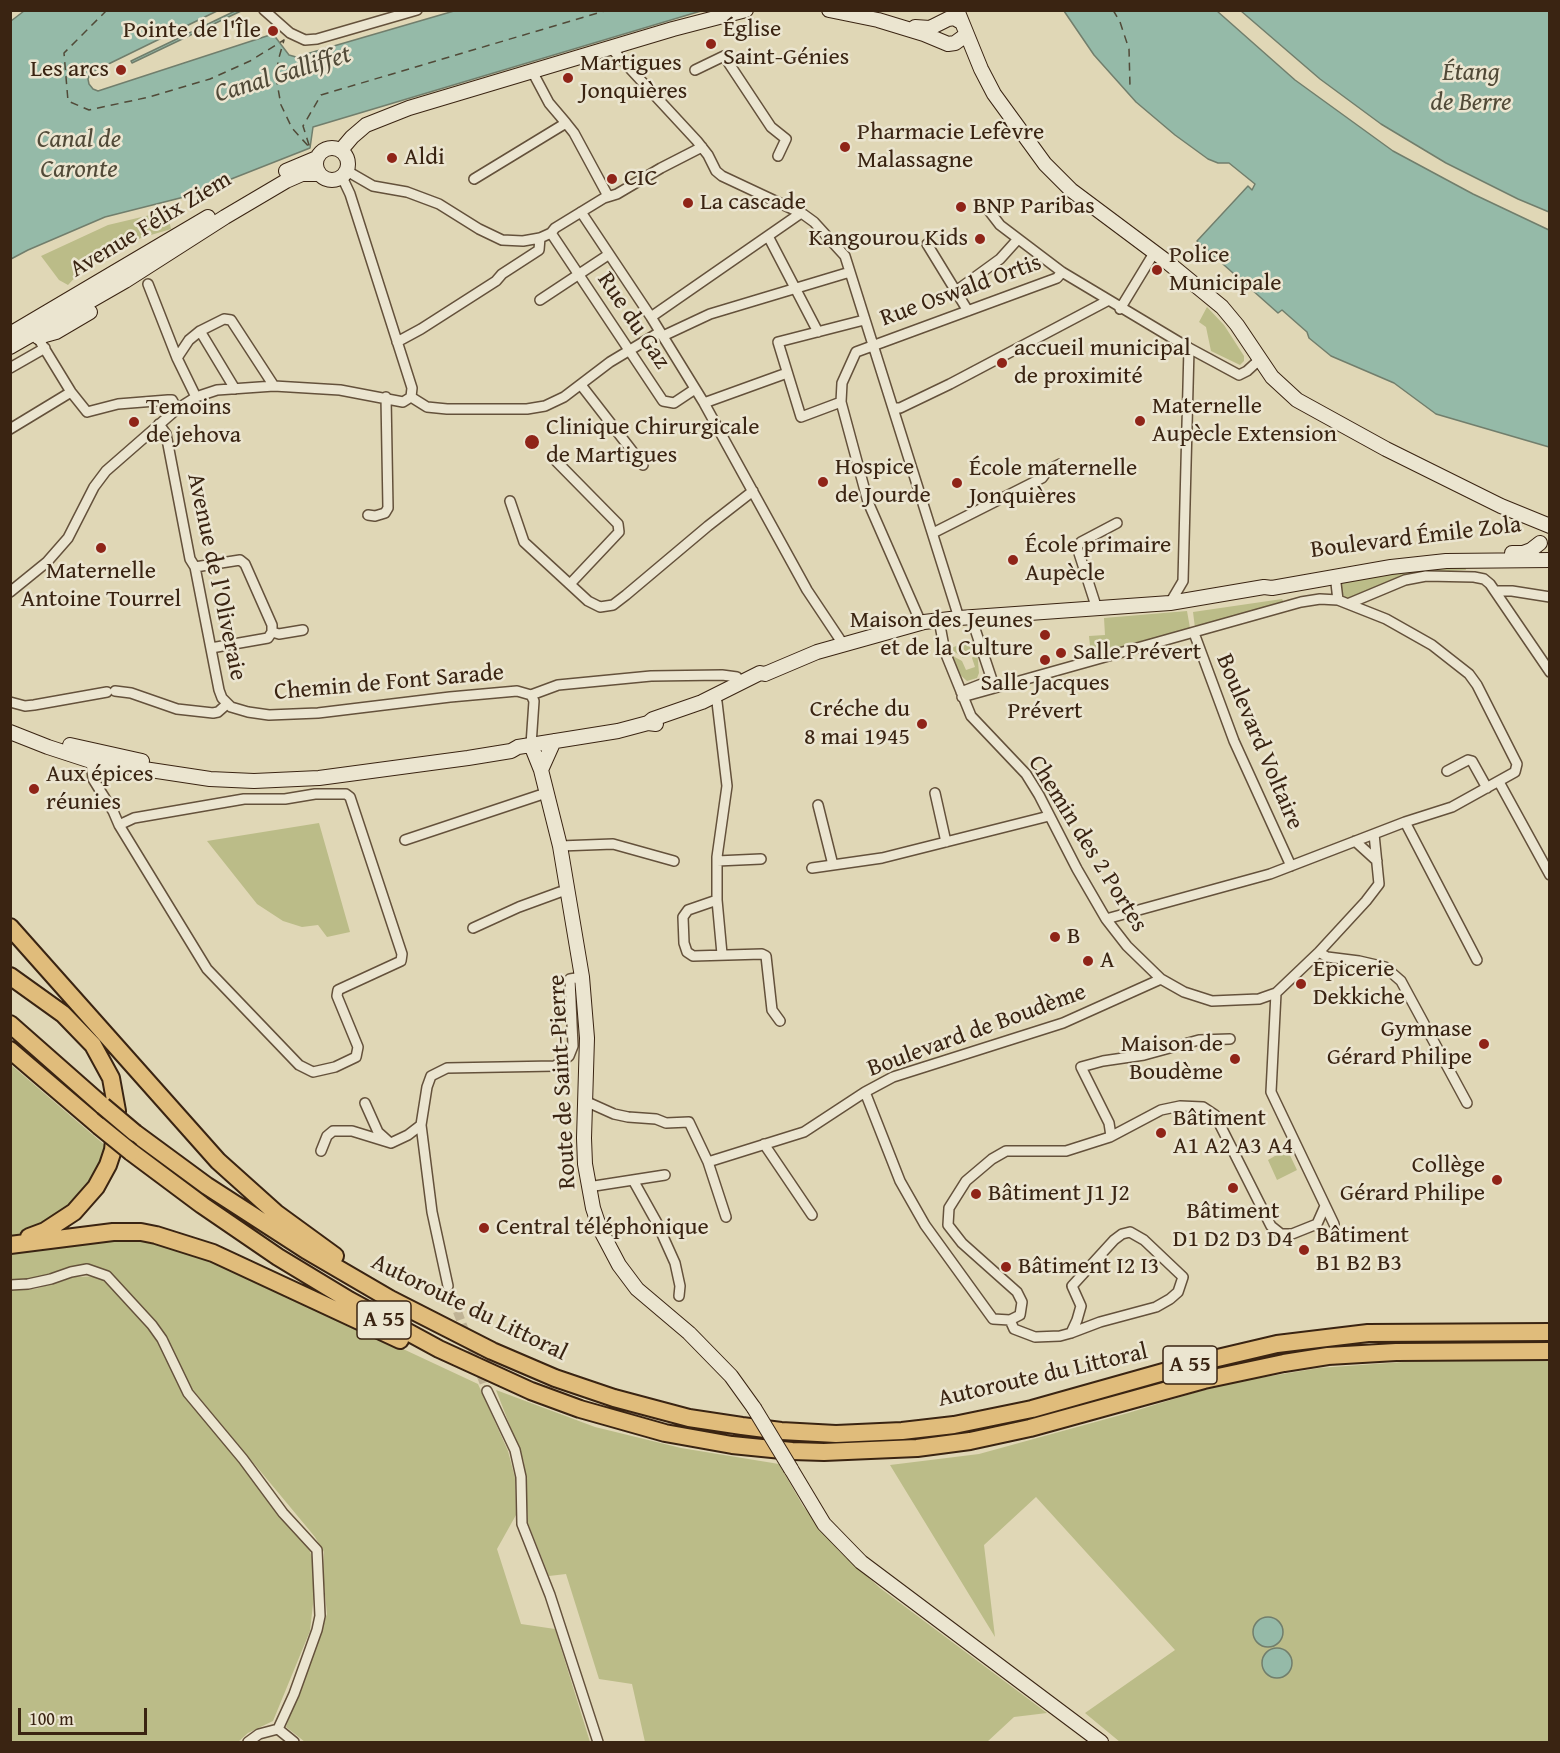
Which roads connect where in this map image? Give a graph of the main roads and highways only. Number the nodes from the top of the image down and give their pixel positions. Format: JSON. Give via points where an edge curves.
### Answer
{"nodes":[{"id":1,"x":746,"y":10,"type":"edge"},
{"id":2,"x":829,"y":10,"type":"edge"},
{"id":3,"x":943,"y":10,"type":"edge"},
{"id":4,"x":878,"y":20,"type":"junction"},
{"id":5,"x":962,"y":22,"type":"edge"},
{"id":6,"x":341,"y":150,"type":"junction"},
{"id":7,"x":316,"y":158,"type":"junction"},
{"id":8,"x":319,"y":174,"type":"junction"},
{"id":9,"x":10,"y":334,"type":"edge"},
{"id":10,"x":10,"y":347,"type":"edge"},
{"id":11,"x":1500,"y":506,"type":"junction"},
{"id":12,"x":1550,"y":526,"type":"edge"},
{"id":13,"x":1545,"y":542,"type":"edge"},
{"id":14,"x":1550,"y":560,"type":"edge"},
{"id":15,"x":1446,"y":561,"type":"junction"},
{"id":16,"x":1264,"y":587,"type":"junction"},
{"id":17,"x":10,"y":722,"type":"edge"},
{"id":18,"x":10,"y":732,"type":"edge"},
{"id":19,"x":537,"y":744,"type":"junction"},
{"id":20,"x":541,"y":770,"type":"junction"},
{"id":21,"x":10,"y":927,"type":"edge"},
{"id":22,"x":10,"y":976,"type":"edge"},
{"id":23,"x":10,"y":1024,"type":"edge"},
{"id":24,"x":10,"y":1050,"type":"edge"},
{"id":25,"x":10,"y":1243,"type":"edge"},
{"id":26,"x":1550,"y":1332,"type":"edge"},
{"id":27,"x":492,"y":1351,"type":"junction"},
{"id":28,"x":1550,"y":1352,"type":"edge"},
{"id":29,"x":531,"y":1391,"type":"junction"},
{"id":30,"x":1101,"y":1743,"type":"edge"}],
"edges":[{"from":1,"to":6,"type":"main road","via":[[673,28],[409,108],[359,130]]},
{"from":2,"to":4,"type":"main road"},
{"from":3,"to":4,"type":"main road","via":[[927,21],[890,17]]},
{"from":4,"to":5,"type":"main road","via":[[924,28],[954,18]]},
{"from":4,"to":5,"type":"main road","via":[[948,44],[955,43]]},
{"from":5,"to":11,"type":"main road","via":[[994,94],[1045,164],[1071,190],[1222,307],[1272,377],[1297,400]]},
{"from":6,"to":7,"type":"main road","via":[[327,148]]},
{"from":6,"to":8,"type":"main road","via":[[347,158],[344,174],[332,180]]},
{"from":7,"to":8,"type":"main road"},
{"from":7,"to":9,"type":"main road","name":"Avenue Félix Ziem","via":[[287,171]]},
{"from":8,"to":10,"type":"main road","name":"Avenue Félix Ziem","via":[[298,175],[286,181],[125,281],[117,296],[56,332]]},
{"from":11,"to":12,"type":"main road"},
{"from":11,"to":13,"type":"main road","via":[[1533,528]]},
{"from":13,"to":15,"type":"main road","via":[[1529,555]]},
{"from":13,"to":16,"type":"main road","name":"Boulevard Émile Zola","via":[[1523,553],[1386,561],[1271,581]]},
{"from":14,"to":15,"type":"main road","name":"Boulevard Émile Zola"},
{"from":15,"to":16,"type":"main road","name":"Boulevard Émile Zola"},
{"from":16,"to":19,"type":"main road","name":"Boulevard Émile Zola","via":[[1199,600],[921,623],[843,644],[760,673],[686,716]]},
{"from":17,"to":19,"type":"main road","via":[[81,748],[172,768],[251,777],[337,772],[496,746]]},
{"from":18,"to":19,"type":"main road","via":[[91,761],[210,779],[319,778],[511,752]]},
{"from":19,"to":20,"type":"main road","name":"Route de Saint-Pierre"},
{"from":19,"to":20,"type":"main road"},
{"from":20,"to":30,"type":"main road","name":"Route de Saint-Pierre","bridge":true,"via":[[560,846],[582,977],[587,1038],[584,1138],[588,1187],[600,1229],[619,1265],[660,1311],[689,1333],[731,1376],[824,1524],[861,1562]]},
{"from":21,"to":27,"type":"highway","via":[[218,1161],[249,1190],[337,1257]]},
{"from":22,"to":25,"type":"highway","via":[[63,1014],[93,1045],[111,1078],[117,1111],[108,1165],[85,1201],[45,1231]]},
{"from":23,"to":27,"type":"highway","name":"Autoroute du Littoral","number":"A 55","bridge":true,"via":[[135,1133],[207,1186],[390,1299]]},
{"from":24,"to":29,"type":"highway","name":"Autoroute du Littoral","number":"A 55","bridge":true,"via":[[131,1152],[237,1230],[349,1300],[439,1349]]},
{"from":25,"to":29,"type":"highway","via":[[120,1231],[173,1239],[213,1253],[403,1341]]},
{"from":26,"to":27,"type":"highway","name":"Autoroute du Littoral","number":"A 55","via":[[1402,1331],[1277,1344],[1021,1411],[944,1426],[836,1434],[689,1418],[587,1389]]},
{"from":28,"to":29,"type":"highway","name":"Autoroute du Littoral","number":"A 55","via":[[1396,1352],[1306,1359],[1204,1380],[970,1441],[863,1452],[792,1451],[700,1440],[614,1420]]}]}
